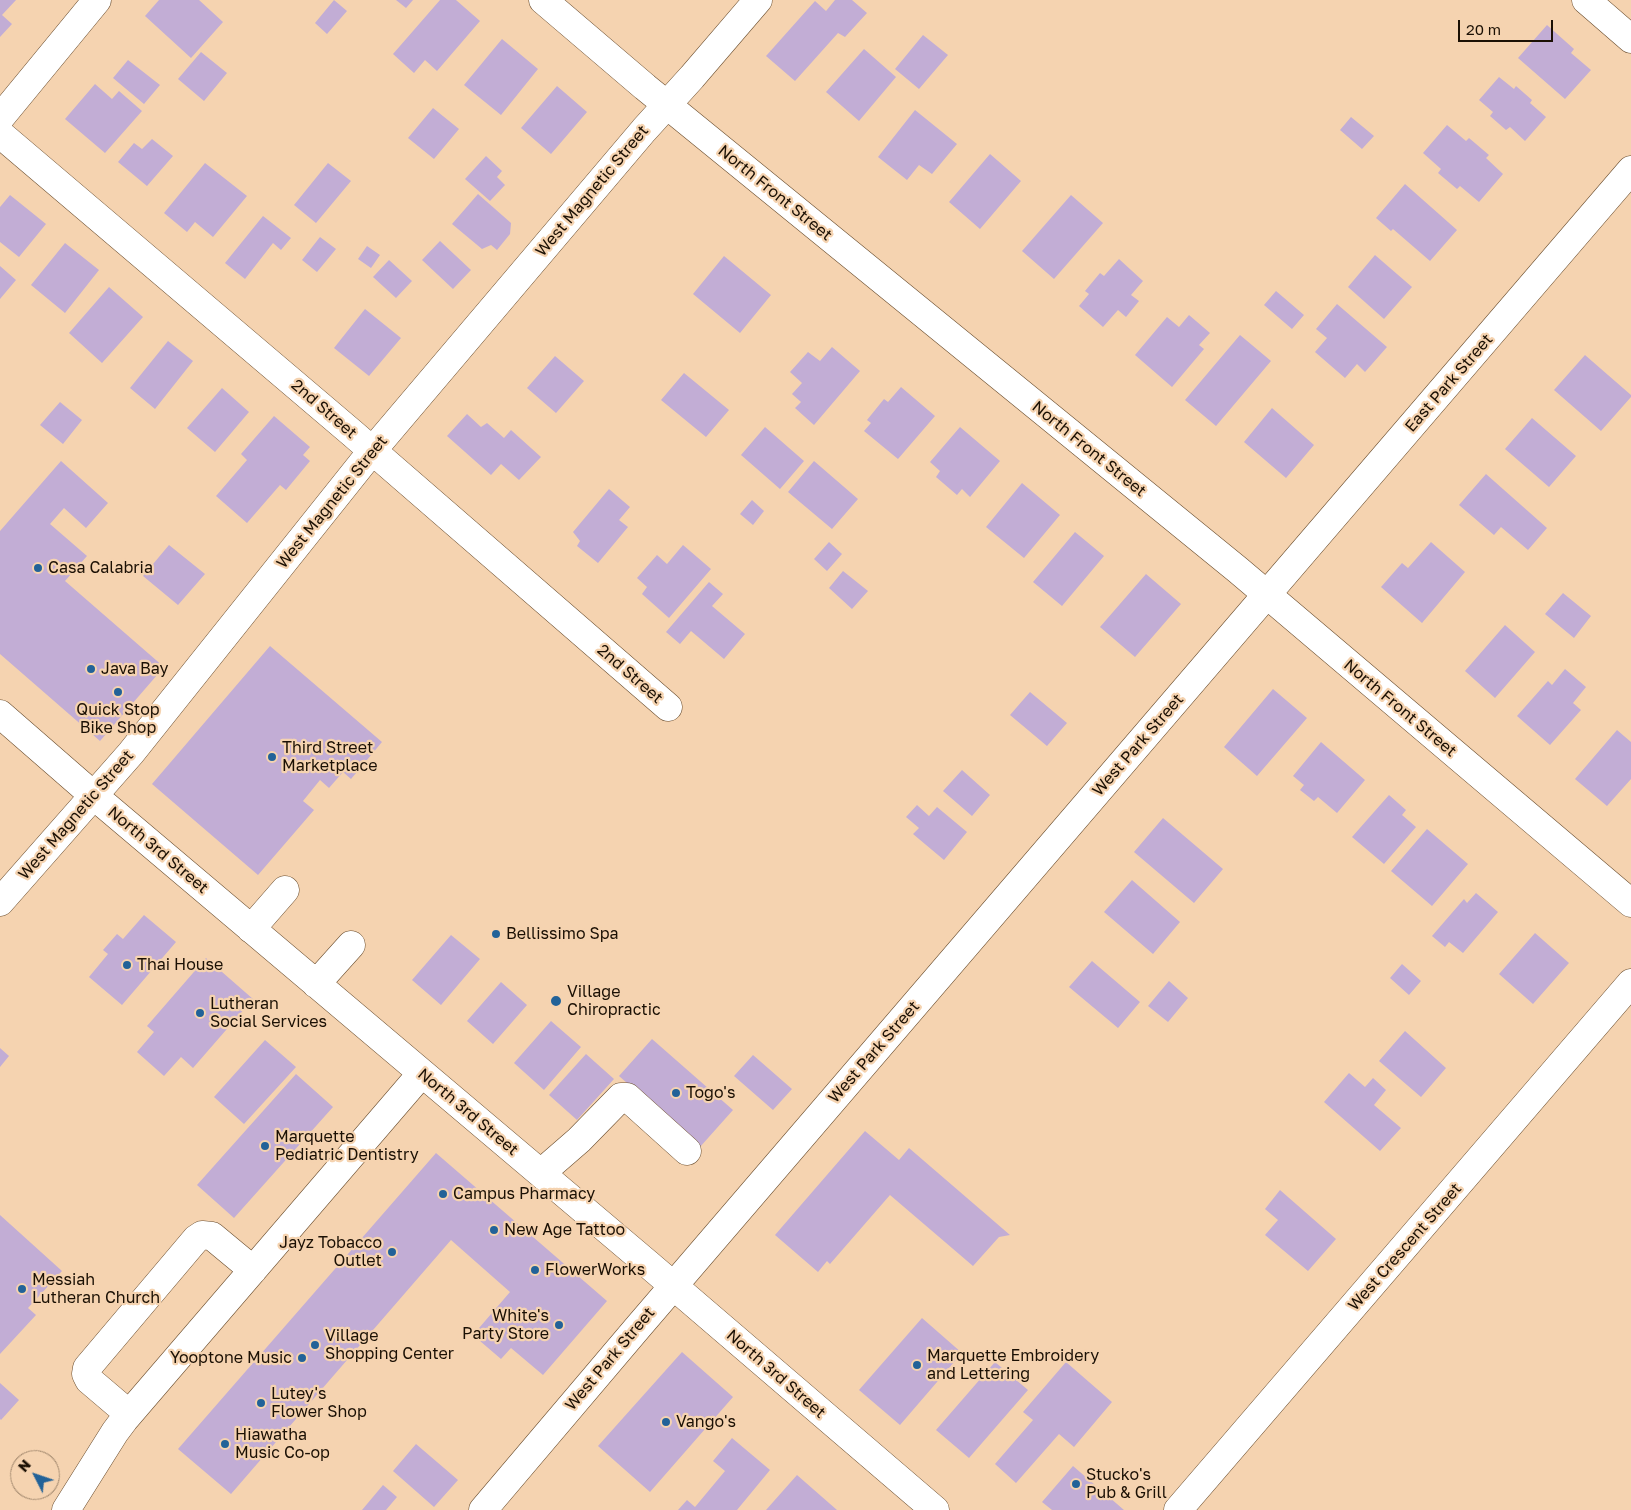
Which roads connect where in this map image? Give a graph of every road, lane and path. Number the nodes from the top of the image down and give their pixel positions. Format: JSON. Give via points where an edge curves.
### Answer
{"nodes":[{"id":1,"x":97,"y":0,"type":"edge"},
{"id":2,"x":543,"y":0,"type":"edge"},
{"id":3,"x":758,"y":0,"type":"edge"},
{"id":4,"x":1586,"y":0,"type":"edge"},
{"id":5,"x":1631,"y":38,"type":"edge"},
{"id":6,"x":667,"y":104,"type":"junction"},
{"id":7,"x":0,"y":118,"type":"edge"},
{"id":8,"x":0,"y":134,"type":"edge"},
{"id":9,"x":1631,"y":170,"type":"edge"},
{"id":10,"x":372,"y":451,"type":"junction"},
{"id":11,"x":1267,"y":596,"type":"junction"},
{"id":12,"x":668,"y":707,"type":"dead end"},
{"id":13,"x":0,"y":714,"type":"edge"},
{"id":14,"x":93,"y":795,"type":"junction"},
{"id":15,"x":9,"y":879,"type":"edge"},
{"id":16,"x":285,"y":890,"type":"dead end"},
{"id":17,"x":0,"y":902,"type":"edge"},
{"id":18,"x":1631,"y":903,"type":"edge"},
{"id":19,"x":251,"y":929,"type":"junction"},
{"id":20,"x":351,"y":945,"type":"dead end"},
{"id":21,"x":1631,"y":983,"type":"edge"},
{"id":22,"x":316,"y":984,"type":"junction"},
{"id":23,"x":422,"y":1072,"type":"junction"},
{"id":24,"x":687,"y":1151,"type":"dead end"},
{"id":25,"x":541,"y":1173,"type":"junction"},
{"id":26,"x":253,"y":1270,"type":"junction"},
{"id":27,"x":674,"y":1286,"type":"junction"},
{"id":28,"x":130,"y":1414,"type":"junction"},
{"id":29,"x":66,"y":1510,"type":"edge"},
{"id":30,"x":483,"y":1510,"type":"edge"},
{"id":31,"x":935,"y":1510,"type":"edge"},
{"id":32,"x":1178,"y":1510,"type":"edge"}],
"edges":[{"from":1,"to":7,"type":"street"},
{"from":2,"to":6,"type":"street","name":"North Front Street"},
{"from":3,"to":6,"type":"street","name":"West Magnetic Street"},
{"from":4,"to":5,"type":"street"},
{"from":6,"to":10,"type":"street","name":"West Magnetic Street"},
{"from":6,"to":11,"type":"street","name":"North Front Street"},
{"from":8,"to":10,"type":"street","name":"2nd Street"},
{"from":9,"to":11,"type":"street","name":"East Park Street"},
{"from":10,"to":12,"type":"street","name":"2nd Street"},
{"from":10,"to":14,"type":"street","name":"West Magnetic Street","via":[[131,753]]},
{"from":11,"to":18,"type":"street","name":"North Front Street"},
{"from":11,"to":27,"type":"street","name":"West Park Street"},
{"from":13,"to":14,"type":"street","name":"North 3rd Street"},
{"from":14,"to":15,"type":"street","name":"West Magnetic Street"},
{"from":14,"to":19,"type":"street","name":"North 3rd Street"},
{"from":15,"to":17,"type":"street","name":"West Magnetic Street"},
{"from":16,"to":19,"type":"street"},
{"from":19,"to":22,"type":"street","name":"North 3rd Street"},
{"from":20,"to":22,"type":"street"},
{"from":21,"to":32,"type":"street","name":"West Crescent Street"},
{"from":22,"to":23,"type":"street","name":"North 3rd Street"},
{"from":23,"to":25,"type":"street","name":"North 3rd Street"},
{"from":23,"to":26,"type":"street"},
{"from":24,"to":25,"type":"street","via":[[627,1097],[621,1097]]},
{"from":25,"to":27,"type":"street","name":"North 3rd Street"},
{"from":26,"to":28,"type":"street"},
{"from":26,"to":28,"type":"street","via":[[212,1236],[202,1235],[196,1239],[87,1368],[89,1380]]},
{"from":27,"to":30,"type":"street","name":"West Park Street"},
{"from":27,"to":31,"type":"street","name":"North 3rd Street"},
{"from":28,"to":29,"type":"street"}]}
